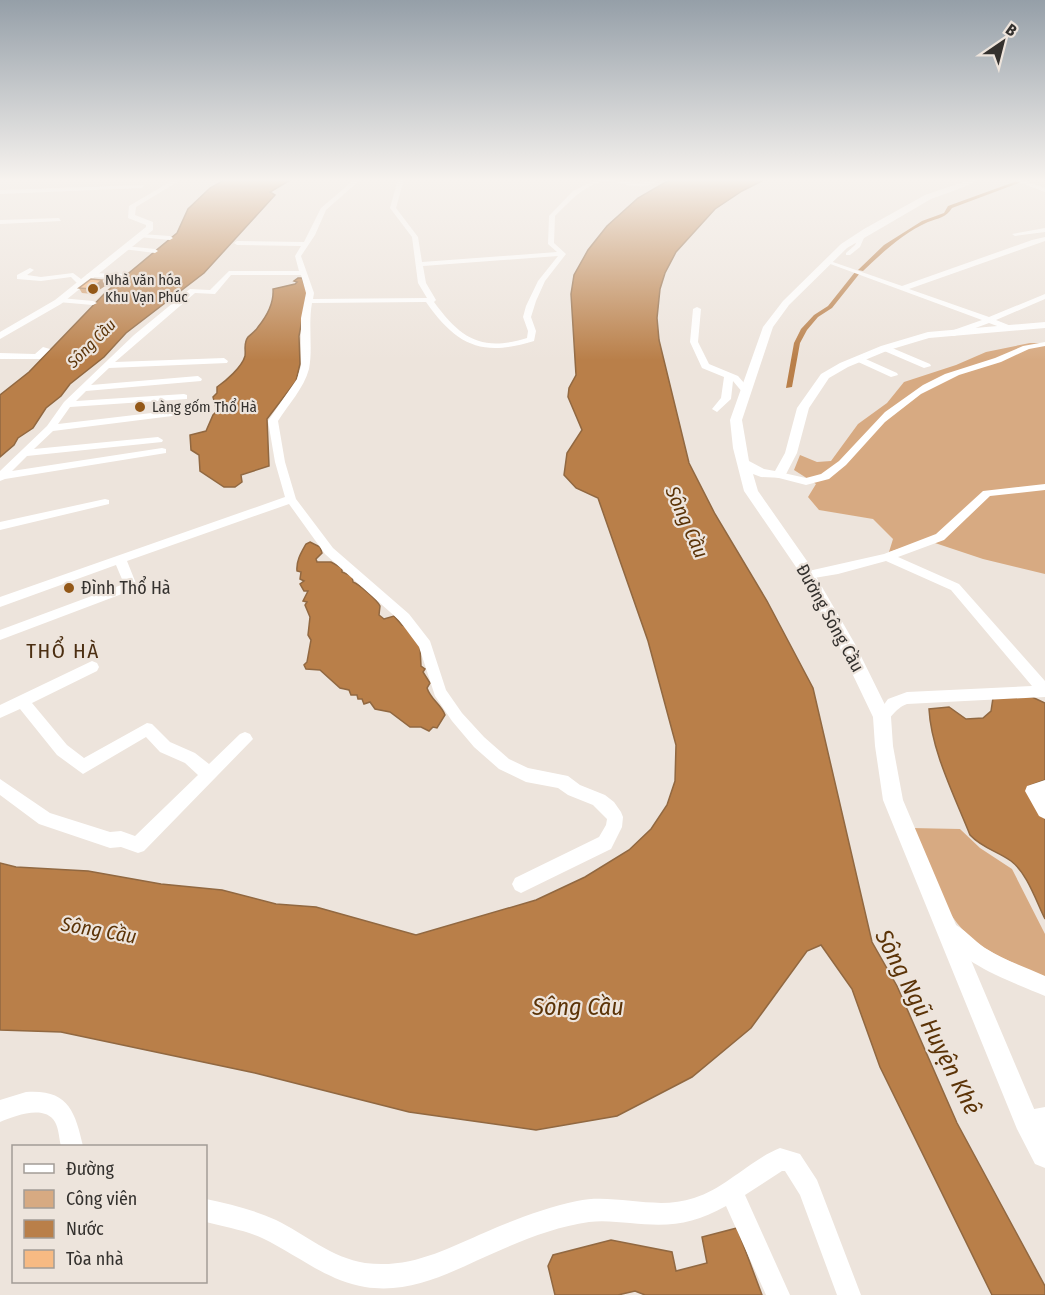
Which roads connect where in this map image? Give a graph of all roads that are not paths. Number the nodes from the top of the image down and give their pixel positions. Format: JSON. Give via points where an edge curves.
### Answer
{"nodes":[{"id":1,"x":135,"y":239,"type":"edge"},
{"id":2,"x":308,"y":239,"type":"edge"},
{"id":3,"x":415,"y":239,"type":"edge"},
{"id":4,"x":551,"y":239,"type":"edge"},
{"id":5,"x":854,"y":239,"type":"edge"},
{"id":6,"x":861,"y":239,"type":"edge"},
{"id":7,"x":1043,"y":239,"type":"edge"},
{"id":8,"x":237,"y":243,"type":"dead end"},
{"id":9,"x":306,"y":244,"type":"junction"},
{"id":10,"x":125,"y":248,"type":"junction"},
{"id":11,"x":155,"y":251,"type":"dead end"},
{"id":12,"x":562,"y":254,"type":"junction"},
{"id":13,"x":848,"y":254,"type":"dead end"},
{"id":14,"x":828,"y":262,"type":"junction"},
{"id":15,"x":419,"y":264,"type":"junction"},
{"id":16,"x":30,"y":270,"type":"dead end"},
{"id":17,"x":303,"y":273,"type":"junction"},
{"id":18,"x":90,"y":275,"type":"junction"},
{"id":19,"x":124,"y":276,"type":"dead end"},
{"id":20,"x":81,"y":282,"type":"junction"},
{"id":21,"x":904,"y":288,"type":"junction"},
{"id":22,"x":1045,"y":297,"type":"edge"},
{"id":23,"x":62,"y":300,"type":"junction"},
{"id":24,"x":429,"y":300,"type":"junction"},
{"id":25,"x":308,"y":301,"type":"junction"},
{"id":26,"x":93,"y":303,"type":"dead end"},
{"id":27,"x":697,"y":309,"type":"dead end"},
{"id":28,"x":989,"y":320,"type":"junction"},
{"id":29,"x":1045,"y":325,"type":"edge"},
{"id":30,"x":1008,"y":328,"type":"junction"},
{"id":31,"x":951,"y":334,"type":"junction"},
{"id":32,"x":0,"y":336,"type":"edge"},
{"id":33,"x":1045,"y":344,"type":"edge"},
{"id":34,"x":9,"y":345,"type":"dead end"},
{"id":35,"x":885,"y":348,"type":"junction"},
{"id":36,"x":46,"y":349,"type":"dead end"},
{"id":37,"x":0,"y":351,"type":"edge"},
{"id":38,"x":0,"y":356,"type":"edge"},
{"id":39,"x":37,"y":357,"type":"junction"},
{"id":40,"x":859,"y":358,"type":"junction"},
{"id":41,"x":224,"y":361,"type":"dead end"},
{"id":42,"x":109,"y":365,"type":"junction"},
{"id":43,"x":27,"y":366,"type":"dead end"},
{"id":44,"x":927,"y":366,"type":"dead end"},
{"id":45,"x":729,"y":375,"type":"junction"},
{"id":46,"x":894,"y":375,"type":"dead end"},
{"id":47,"x":198,"y":379,"type":"dead end"},
{"id":48,"x":84,"y":388,"type":"junction"},
{"id":49,"x":746,"y":391,"type":"junction"},
{"id":50,"x":184,"y":397,"type":"dead end"},
{"id":51,"x":67,"y":404,"type":"junction"},
{"id":52,"x":717,"y":409,"type":"dead end"},
{"id":53,"x":177,"y":413,"type":"dead end"},
{"id":54,"x":50,"y":428,"type":"junction"},
{"id":55,"x":158,"y":440,"type":"dead end"},
{"id":56,"x":162,"y":451,"type":"dead end"},
{"id":57,"x":25,"y":453,"type":"junction"},
{"id":58,"x":743,"y":463,"type":"junction"},
{"id":59,"x":779,"y":475,"type":"junction"},
{"id":60,"x":1,"y":477,"type":"edge"},
{"id":61,"x":1045,"y":487,"type":"edge"},
{"id":62,"x":291,"y":499,"type":"junction"},
{"id":63,"x":105,"y":502,"type":"dead end"},
{"id":64,"x":0,"y":526,"type":"edge"},
{"id":65,"x":887,"y":558,"type":"junction"},
{"id":66,"x":120,"y":559,"type":"junction"},
{"id":67,"x":808,"y":575,"type":"junction"},
{"id":68,"x":0,"y":602,"type":"edge"},
{"id":69,"x":0,"y":635,"type":"edge"},
{"id":70,"x":92,"y":667,"type":"dead end"},
{"id":71,"x":1044,"y":690,"type":"edge"},
{"id":72,"x":22,"y":701,"type":"junction"},
{"id":73,"x":0,"y":712,"type":"edge"},
{"id":74,"x":882,"y":717,"type":"junction"},
{"id":75,"x":245,"y":739,"type":"dead end"},
{"id":76,"x":209,"y":774,"type":"junction"},
{"id":77,"x":0,"y":786,"type":"edge"},
{"id":78,"x":1045,"y":787,"type":"edge"},
{"id":79,"x":1045,"y":811,"type":"edge"},
{"id":80,"x":521,"y":884,"type":"dead end"},
{"id":81,"x":939,"y":916,"type":"junction"},
{"id":82,"x":1045,"y":986,"type":"edge"},
{"id":83,"x":0,"y":1111,"type":"edge"},
{"id":84,"x":1035,"y":1119,"type":"edge"},
{"id":85,"x":72,"y":1145,"type":"edge"},
{"id":86,"x":1045,"y":1154,"type":"edge"},
{"id":87,"x":731,"y":1190,"type":"junction"},
{"id":88,"x":207,"y":1211,"type":"edge"},
{"id":89,"x":778,"y":1295,"type":"edge"},
{"id":90,"x":849,"y":1295,"type":"edge"}],
"edges":[{"from":1,"to":10,"type":"main road"},
{"from":2,"to":9,"type":"street"},
{"from":3,"to":15,"type":"street"},
{"from":4,"to":12,"type":"street"},
{"from":5,"to":14,"type":"main road","name":"Đường Sông Cầu"},
{"from":6,"to":13,"type":"street"},
{"from":7,"to":21,"type":"street"},
{"from":8,"to":9,"type":"street"},
{"from":9,"to":17,"type":"street","via":[[298,256]]},
{"from":10,"to":11,"type":"street"},
{"from":10,"to":18,"type":"main road"},
{"from":12,"to":15,"type":"street"},
{"from":12,"to":24,"type":"street","via":[[538,285],[529,308],[531,339],[518,344],[490,345],[465,339],[445,323]]},
{"from":14,"to":21,"type":"street"},
{"from":14,"to":49,"type":"main road","name":"Đường Sông Cầu","via":[[786,303],[768,327]]},
{"from":15,"to":24,"type":"street"},
{"from":16,"to":20,"type":"street","via":[[20,277],[73,275]]},
{"from":17,"to":25,"type":"street","via":[[310,292]]},
{"from":17,"to":42,"type":"street","via":[[229,273],[212,292],[193,291]]},
{"from":18,"to":19,"type":"street"},
{"from":18,"to":20,"type":"main road"},
{"from":20,"to":23,"type":"main road"},
{"from":21,"to":28,"type":"street"},
{"from":22,"to":28,"type":"street"},
{"from":23,"to":26,"type":"street"},
{"from":23,"to":32,"type":"main road"},
{"from":24,"to":25,"type":"street"},
{"from":25,"to":62,"type":"street","via":[[305,366],[301,379],[273,421]]},
{"from":27,"to":45,"type":"street","via":[[694,336],[698,352],[705,366]]},
{"from":28,"to":30,"type":"street"},
{"from":28,"to":31,"type":"street"},
{"from":29,"to":30,"type":"main road"},
{"from":30,"to":31,"type":"main road"},
{"from":31,"to":35,"type":"main road","via":[[928,335]]},
{"from":33,"to":59,"type":"street","via":[[1018,350],[930,385],[898,405],[833,472],[807,482]]},
{"from":34,"to":37,"type":"street"},
{"from":35,"to":40,"type":"main road"},
{"from":35,"to":44,"type":"street"},
{"from":36,"to":39,"type":"street"},
{"from":38,"to":39,"type":"street"},
{"from":39,"to":43,"type":"street"},
{"from":40,"to":46,"type":"street"},
{"from":40,"to":59,"type":"main road","via":[[825,376],[816,386],[803,408],[791,453]]},
{"from":41,"to":42,"type":"street"},
{"from":42,"to":48,"type":"street"},
{"from":45,"to":49,"type":"street"},
{"from":45,"to":52,"type":"street","via":[[726,399]]},
{"from":47,"to":48,"type":"street"},
{"from":48,"to":51,"type":"street"},
{"from":49,"to":58,"type":"main road","name":"Đường Sông Cầu","via":[[736,420]]},
{"from":50,"to":51,"type":"street"},
{"from":51,"to":54,"type":"street"},
{"from":53,"to":54,"type":"street"},
{"from":54,"to":57,"type":"street"},
{"from":55,"to":57,"type":"street"},
{"from":56,"to":60,"type":"street"},
{"from":57,"to":60,"type":"street"},
{"from":58,"to":59,"type":"main road","via":[[761,473]]},
{"from":58,"to":67,"type":"main road","name":"Đường Sông Cầu","via":[[751,491]]},
{"from":61,"to":65,"type":"street","via":[[987,493],[946,533]]},
{"from":62,"to":66,"type":"street"},
{"from":62,"to":80,"type":"street","via":[[329,551],[404,617],[425,645],[440,692],[479,742],[504,764],[526,776],[562,781],[599,800],[615,817],[605,843]]},
{"from":63,"to":64,"type":"street"},
{"from":65,"to":67,"type":"street"},
{"from":65,"to":71,"type":"street","via":[[955,586]]},
{"from":66,"to":68,"type":"street"},
{"from":66,"to":69,"type":"street","via":[[131,586]]},
{"from":67,"to":74,"type":"main road","name":"Đường Sông Cầu"},
{"from":70,"to":72,"type":"street"},
{"from":71,"to":74,"type":"street","via":[[907,698],[893,702]]},
{"from":72,"to":73,"type":"street"},
{"from":72,"to":76,"type":"street","via":[[62,750],[83,767],[147,729],[165,747],[190,758]]},
{"from":74,"to":81,"type":"main road","name":"Đường Sông Cầu","via":[[893,800]]},
{"from":75,"to":76,"type":"street"},
{"from":76,"to":77,"type":"street","via":[[138,845],[45,819]]},
{"from":78,"to":79,"type":"street","via":[[1033,791]]},
{"from":81,"to":82,"type":"street","via":[[973,951]]},
{"from":81,"to":84,"type":"main road","name":"Đường Sông Cầu"},
{"from":83,"to":85,"type":"street","via":[[37,1102],[49,1104],[65,1118]]},
{"from":84,"to":86,"type":"main road","name":"Đường Sông Cầu"},
{"from":87,"to":88,"type":"street","via":[[687,1213],[661,1215],[593,1209],[550,1219],[494,1240],[441,1267],[410,1275],[363,1275],[267,1228]]},
{"from":87,"to":89,"type":"street"},
{"from":87,"to":90,"type":"street","via":[[780,1159],[792,1162],[809,1188]]}]}
